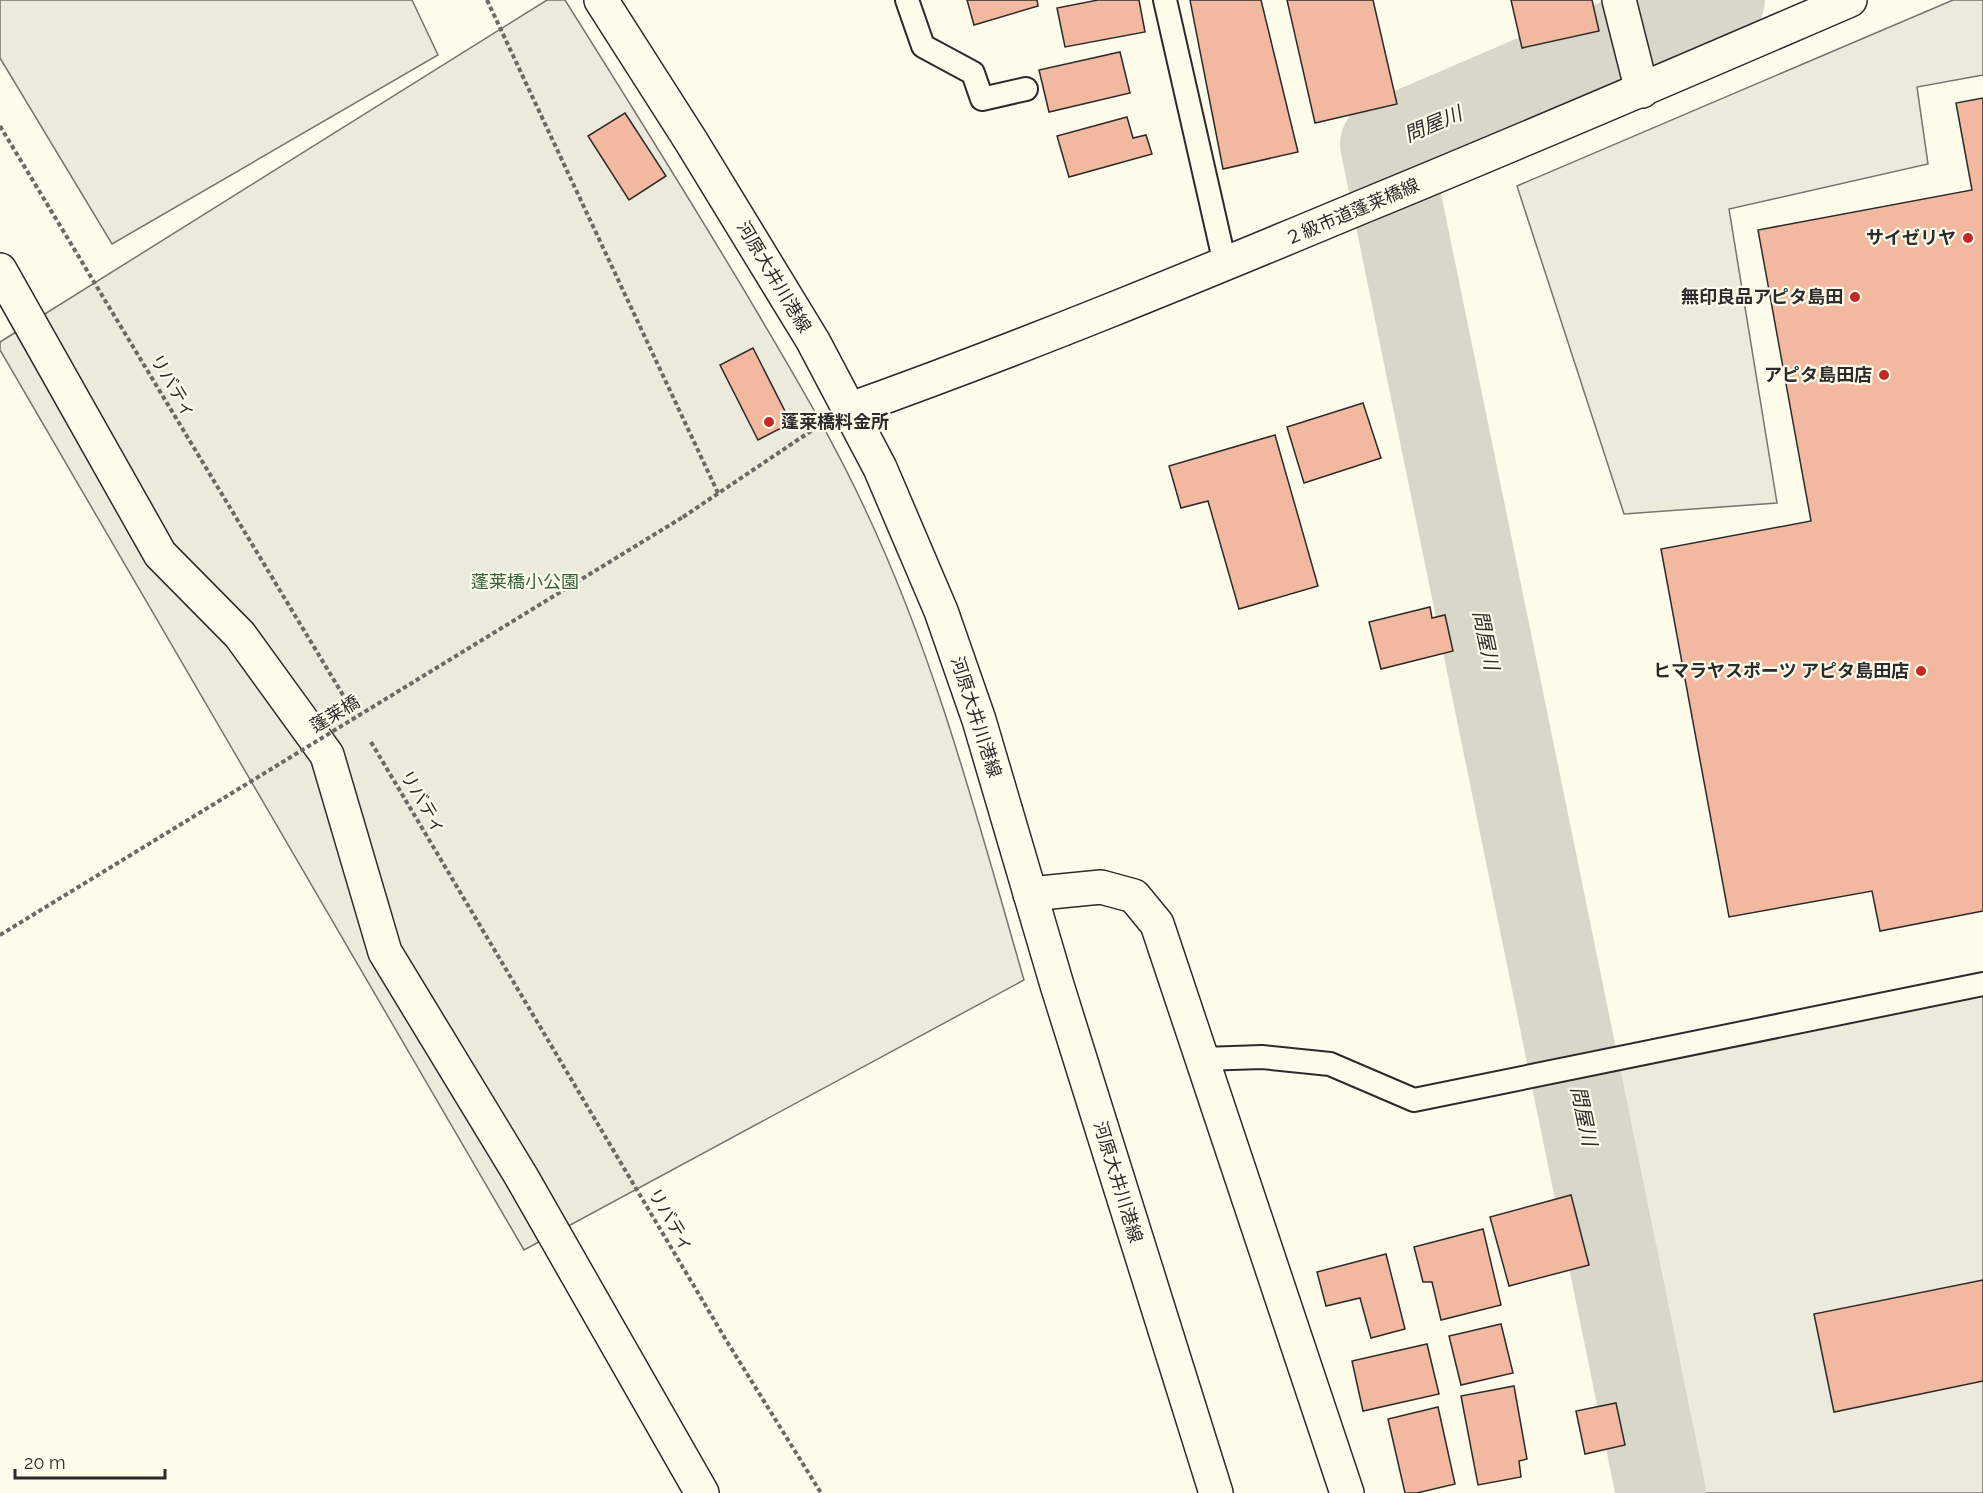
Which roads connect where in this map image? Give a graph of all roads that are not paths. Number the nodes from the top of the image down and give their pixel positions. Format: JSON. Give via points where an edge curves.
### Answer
{"nodes":[{"id":1,"x":601,"y":0,"type":"edge"},
{"id":2,"x":907,"y":0,"type":"edge"},
{"id":3,"x":1165,"y":0,"type":"edge"},
{"id":4,"x":1619,"y":0,"type":"edge"},
{"id":5,"x":1850,"y":0,"type":"edge"},
{"id":6,"x":1026,"y":88,"type":"dead end"},
{"id":7,"x":1642,"y":91,"type":"junction"},
{"id":8,"x":1225,"y":264,"type":"junction"},
{"id":9,"x":0,"y":270,"type":"edge"},
{"id":10,"x":849,"y":410,"type":"junction"},
{"id":11,"x":1030,"y":894,"type":"junction"},
{"id":12,"x":1983,"y":984,"type":"edge"},
{"id":13,"x":1202,"y":1059,"type":"junction"},
{"id":14,"x":702,"y":1493,"type":"edge"},
{"id":15,"x":1216,"y":1493,"type":"edge"},
{"id":16,"x":1347,"y":1493,"type":"edge"}],
"edges":[{"from":1,"to":10,"type":"street","name":"河原大井川港線","via":[[813,341]]},
{"from":2,"to":6,"type":"lane","via":[[923,46],[973,73],[982,99]]},
{"from":3,"to":8,"type":"lane"},
{"from":4,"to":7,"type":"street"},
{"from":5,"to":7,"type":"street","name":"２級市道蓬莱橋線"},
{"from":7,"to":8,"type":"street","name":"２級市道蓬莱橋線"},
{"from":8,"to":10,"type":"street","name":"２級市道蓬莱橋線"},
{"from":9,"to":14,"type":"street","via":[[160,554],[240,635],[327,755],[385,952],[521,1176]]},
{"from":10,"to":11,"type":"street","name":"河原大井川港線","via":[[879,468],[941,611],[979,720]]},
{"from":11,"to":13,"type":"street","via":[[1101,887],[1134,896],[1157,924]]},
{"from":11,"to":15,"type":"street","name":"河原大井川港線"},
{"from":12,"to":13,"type":"lane","via":[[1414,1100],[1330,1064],[1262,1057]]},
{"from":13,"to":16,"type":"street"}]}
